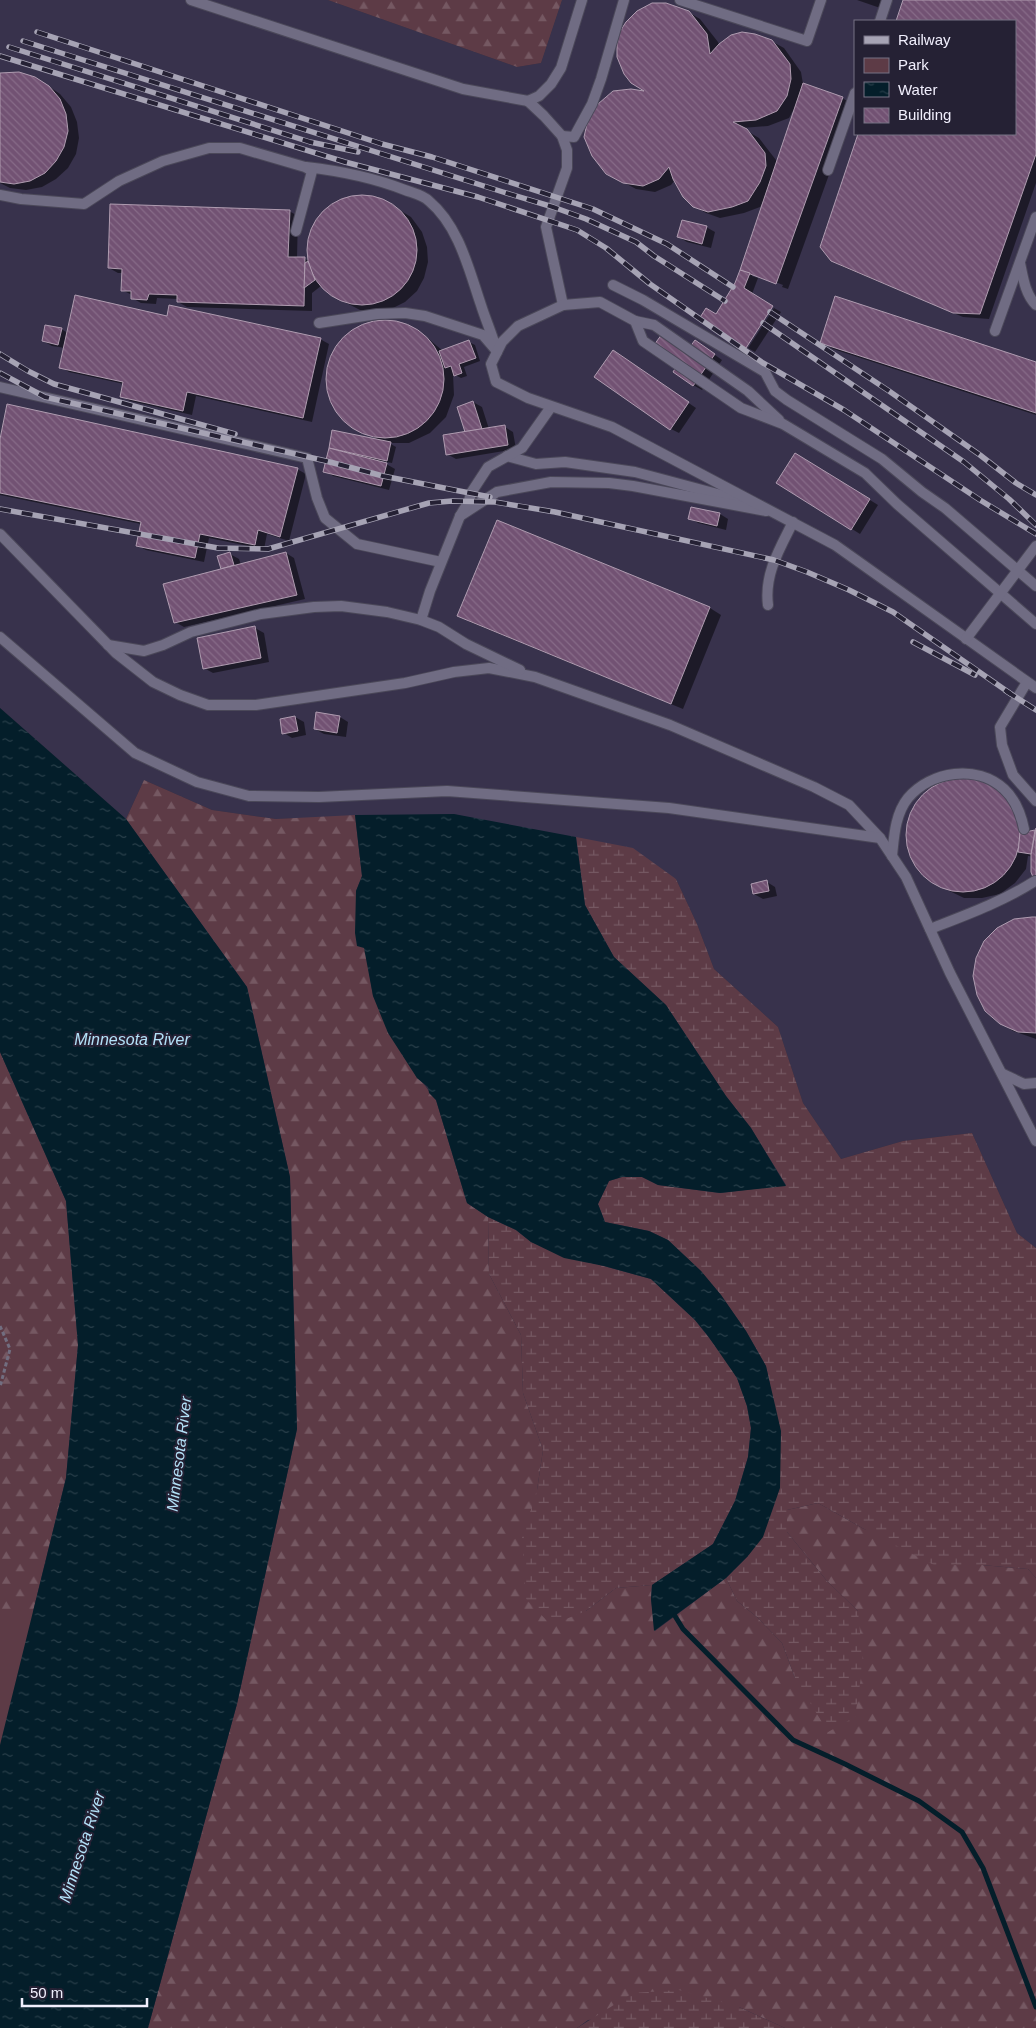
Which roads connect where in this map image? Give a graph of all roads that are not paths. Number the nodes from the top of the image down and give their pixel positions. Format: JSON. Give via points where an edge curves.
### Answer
{"nodes":[{"id":1,"x":191,"y":0,"type":"edge"},
{"id":2,"x":582,"y":0,"type":"edge"},
{"id":3,"x":624,"y":0,"type":"edge"},
{"id":4,"x":680,"y":0,"type":"edge"},
{"id":5,"x":821,"y":0,"type":"edge"},
{"id":6,"x":887,"y":0,"type":"edge"},
{"id":7,"x":880,"y":20,"type":"edge"},
{"id":8,"x":854,"y":96,"type":"edge"},
{"id":9,"x":528,"y":102,"type":"junction"},
{"id":10,"x":562,"y":136,"type":"junction"},
{"id":11,"x":305,"y":167,"type":"junction"},
{"id":12,"x":828,"y":170,"type":"dead end"},
{"id":13,"x":0,"y":194,"type":"edge"},
{"id":14,"x":1035,"y":221,"type":"edge"},
{"id":15,"x":296,"y":232,"type":"dead end"},
{"id":16,"x":1020,"y":262,"type":"junction"},
{"id":17,"x":613,"y":285,"type":"dead end"},
{"id":18,"x":563,"y":305,"type":"junction"},
{"id":19,"x":1036,"y":305,"type":"edge"},
{"id":20,"x":635,"y":321,"type":"junction"},
{"id":21,"x":318,"y":323,"type":"dead end"},
{"id":22,"x":995,"y":331,"type":"dead end"},
{"id":23,"x":498,"y":352,"type":"junction"},
{"id":24,"x":0,"y":387,"type":"edge"},
{"id":25,"x":551,"y":407,"type":"junction"},
{"id":26,"x":783,"y":424,"type":"junction"},
{"id":27,"x":508,"y":456,"type":"junction"},
{"id":28,"x":763,"y":506,"type":"junction"},
{"id":29,"x":777,"y":513,"type":"junction"},
{"id":30,"x":460,"y":516,"type":"junction"},
{"id":31,"x":793,"y":522,"type":"junction"},
{"id":32,"x":0,"y":534,"type":"edge"},
{"id":33,"x":1036,"y":546,"type":"edge"},
{"id":34,"x":441,"y":562,"type":"junction"},
{"id":35,"x":1017,"y":570,"type":"junction"},
{"id":36,"x":1036,"y":586,"type":"edge"},
{"id":37,"x":1000,"y":593,"type":"junction"},
{"id":38,"x":768,"y":605,"type":"dead end"},
{"id":39,"x":421,"y":620,"type":"junction"},
{"id":40,"x":1036,"y":624,"type":"edge"},
{"id":41,"x":0,"y":637,"type":"edge"},
{"id":42,"x":966,"y":639,"type":"junction"},
{"id":43,"x":108,"y":645,"type":"junction"},
{"id":44,"x":144,"y":651,"type":"junction"},
{"id":45,"x":535,"y":677,"type":"junction"},
{"id":46,"x":153,"y":682,"type":"junction"},
{"id":47,"x":1032,"y":685,"type":"edge"},
{"id":48,"x":1036,"y":801,"type":"edge"},
{"id":49,"x":1024,"y":829,"type":"dead end"},
{"id":50,"x":880,"y":838,"type":"junction"},
{"id":51,"x":892,"y":856,"type":"junction"},
{"id":52,"x":1035,"y":881,"type":"dead end"},
{"id":53,"x":930,"y":929,"type":"junction"},
{"id":54,"x":1003,"y":1074,"type":"junction"},
{"id":55,"x":1036,"y":1083,"type":"edge"},
{"id":56,"x":1036,"y":1141,"type":"edge"}],
"edges":[{"from":1,"to":9,"type":"lane","via":[[463,89]]},
{"from":2,"to":9,"type":"lane","via":[[560,68],[551,84]]},
{"from":3,"to":10,"type":"lane","via":[[592,104],[574,137]]},
{"from":4,"to":5,"type":"lane","via":[[807,41]]},
{"from":6,"to":7,"type":"lane"},
{"from":8,"to":12,"type":"lane"},
{"from":9,"to":10,"type":"lane"},
{"from":10,"to":18,"type":"lane","via":[[567,150],[567,168],[546,227]]},
{"from":11,"to":13,"type":"lane","via":[[240,148],[209,148],[163,161],[119,181],[84,204]]},
{"from":11,"to":15,"type":"lane","via":[[312,171]]},
{"from":11,"to":23,"type":"lane","via":[[365,176],[428,200],[450,226],[475,284]]},
{"from":14,"to":16,"type":"lane"},
{"from":16,"to":19,"type":"lane","via":[[1023,281]]},
{"from":16,"to":22,"type":"lane"},
{"from":17,"to":35,"type":"lane","via":[[765,372],[775,391],[882,459]]},
{"from":18,"to":20,"type":"lane","via":[[600,302]]},
{"from":18,"to":23,"type":"lane","via":[[518,326],[502,342]]},
{"from":20,"to":26,"type":"lane","via":[[654,325],[748,391]]},
{"from":20,"to":26,"type":"lane","via":[[643,341],[741,408]]},
{"from":21,"to":23,"type":"lane","via":[[377,314],[425,316],[483,335]]},
{"from":23,"to":25,"type":"lane","via":[[491,364],[496,382]]},
{"from":24,"to":34,"type":"lane","via":[[307,458],[325,518],[350,539],[357,544]]},
{"from":25,"to":27,"type":"lane","via":[[522,448]]},
{"from":25,"to":28,"type":"lane","via":[[612,427]]},
{"from":26,"to":37,"type":"lane","via":[[865,473]]},
{"from":27,"to":28,"type":"lane","via":[[536,464],[565,462],[635,472]]},
{"from":27,"to":30,"type":"lane","via":[[488,467],[470,493]]},
{"from":28,"to":29,"type":"lane"},
{"from":29,"to":30,"type":"lane","via":[[633,486],[551,482],[498,492]]},
{"from":29,"to":31,"type":"lane"},
{"from":30,"to":34,"type":"lane"},
{"from":31,"to":38,"type":"lane","via":[[774,560]]},
{"from":31,"to":42,"type":"lane","via":[[835,545]]},
{"from":32,"to":43,"type":"lane"},
{"from":33,"to":35,"type":"lane"},
{"from":34,"to":39,"type":"lane"},
{"from":35,"to":36,"type":"lane"},
{"from":35,"to":37,"type":"lane"},
{"from":37,"to":40,"type":"lane"},
{"from":37,"to":42,"type":"lane"},
{"from":39,"to":44,"type":"lane","via":[[341,606],[314,606],[261,614],[191,632]]},
{"from":39,"to":45,"type":"lane"},
{"from":41,"to":50,"type":"lane","via":[[135,753],[197,782],[249,796],[456,792],[669,808]]},
{"from":42,"to":47,"type":"lane"},
{"from":43,"to":44,"type":"lane"},
{"from":43,"to":46,"type":"lane"},
{"from":44,"to":46,"type":"lane","via":[[140,658],[141,667]]},
{"from":45,"to":46,"type":"lane","via":[[489,668],[256,705],[208,705]]},
{"from":45,"to":50,"type":"lane","via":[[670,725],[814,787],[849,805]]},
{"from":47,"to":48,"type":"lane","via":[[1000,727],[1002,745],[1013,774]]},
{"from":49,"to":51,"type":"lane","via":[[1015,803],[994,782],[980,776],[947,774],[920,787],[908,799],[894,833]]},
{"from":50,"to":51,"type":"lane"},
{"from":51,"to":53,"type":"lane","via":[[906,877]]},
{"from":52,"to":53,"type":"lane","via":[[1015,894]]},
{"from":53,"to":54,"type":"lane"},
{"from":54,"to":55,"type":"lane","via":[[1024,1084]]},
{"from":54,"to":56,"type":"lane"}]}
